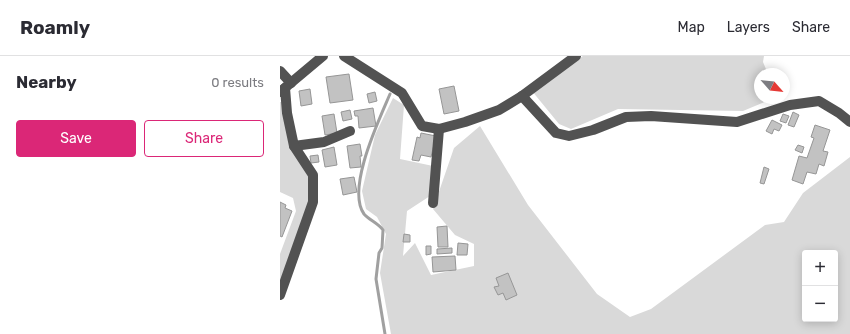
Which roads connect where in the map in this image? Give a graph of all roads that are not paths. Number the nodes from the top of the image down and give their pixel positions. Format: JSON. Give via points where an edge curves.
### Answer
{"nodes":[{"id":1,"x":323,"y":56,"type":"edge"},
{"id":2,"x":344,"y":56,"type":"edge"},
{"id":3,"x":576,"y":56,"type":"edge"},
{"id":4,"x":280,"y":71,"type":"edge"},
{"id":5,"x":285,"y":88,"type":"edge"},
{"id":6,"x":522,"y":96,"type":"junction"},
{"id":7,"x":850,"y":122,"type":"edge"},
{"id":8,"x":440,"y":129,"type":"junction"},
{"id":9,"x":350,"y":131,"type":"dead end"},
{"id":10,"x":294,"y":146,"type":"junction"},
{"id":11,"x":432,"y":203,"type":"dead end"},
{"id":12,"x":280,"y":295,"type":"edge"}],
"edges":[{"from":1,"to":5,"type":"street"},
{"from":2,"to":8,"type":"street","via":[[402,93],[422,126]]},
{"from":3,"to":6,"type":"street"},
{"from":4,"to":5,"type":"street"},
{"from":5,"to":10,"type":"street"},
{"from":6,"to":7,"type":"street","via":[[556,132],[569,136],[626,117],[651,116],[737,122],[790,105],[819,101]]},
{"from":6,"to":8,"type":"street","via":[[499,110]]},
{"from":8,"to":11,"type":"street"},
{"from":9,"to":10,"type":"street","via":[[324,142]]},
{"from":10,"to":12,"type":"street","via":[[314,175],[313,202]]}]}
